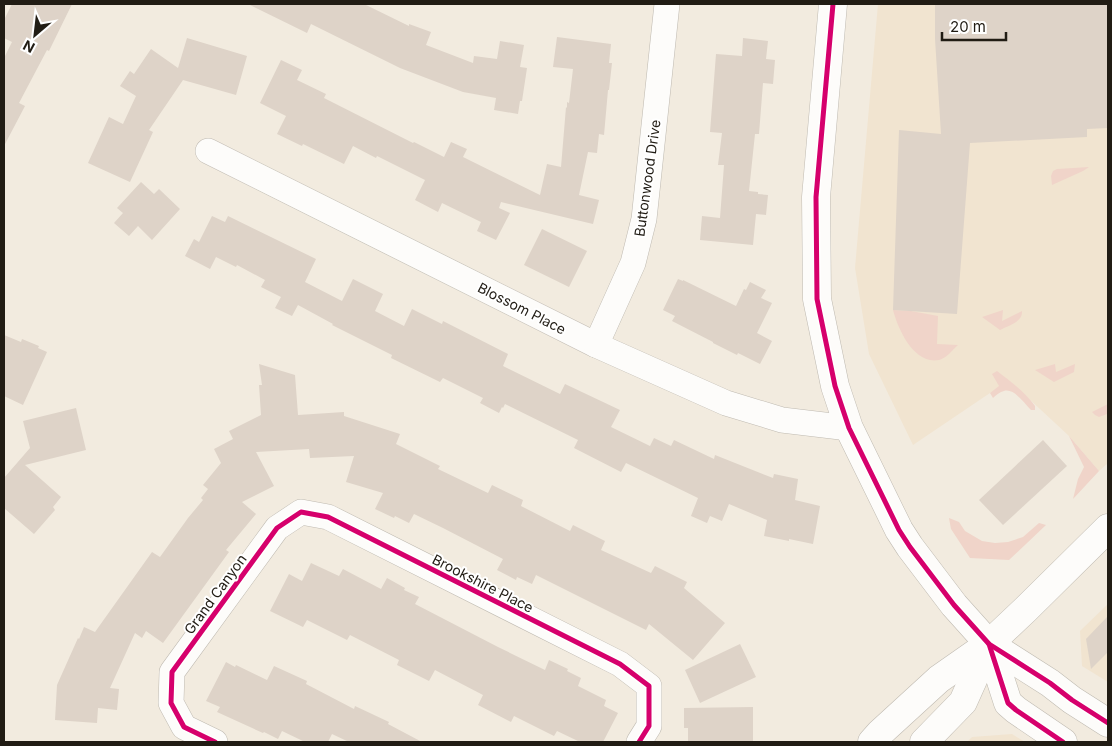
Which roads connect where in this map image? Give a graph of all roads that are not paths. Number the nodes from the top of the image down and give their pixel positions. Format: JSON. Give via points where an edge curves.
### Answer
{"nodes":[{"id":1,"x":661,"y":4,"type":"edge"},
{"id":2,"x":667,"y":4,"type":"edge"},
{"id":3,"x":833,"y":4,"type":"edge"},
{"id":4,"x":208,"y":151,"type":"dead end"},
{"id":5,"x":596,"y":345,"type":"junction"},
{"id":6,"x":849,"y":428,"type":"junction"},
{"id":7,"x":301,"y":512,"type":"joint"},
{"id":8,"x":1108,"y":528,"type":"edge"},
{"id":9,"x":989,"y":644,"type":"junction"},
{"id":10,"x":1108,"y":723,"type":"edge"},
{"id":11,"x":215,"y":742,"type":"edge"},
{"id":12,"x":639,"y":742,"type":"edge"},
{"id":13,"x":872,"y":742,"type":"edge"},
{"id":14,"x":924,"y":742,"type":"edge"},
{"id":15,"x":1063,"y":742,"type":"edge"}],
"edges":[{"from":1,"to":2,"type":"street"},
{"from":2,"to":5,"type":"street","name":"Buttonwood Drive","via":[[644,219],[633,263]]},
{"from":3,"to":6,"type":"main road","via":[[816,198],[816,299]]},
{"from":4,"to":5,"type":"street","name":"Blossom Place"},
{"from":5,"to":6,"type":"street","name":"Blossom Place","via":[[726,404],[782,420]]},
{"from":6,"to":9,"type":"main road","via":[[885,504],[910,547],[954,605]]},
{"from":7,"to":11,"type":"street","name":"Grand Canyon","via":[[277,528],[172,672],[171,702],[184,727]]},
{"from":7,"to":12,"type":"street","name":"Brookshire Place","via":[[328,518],[620,664],[650,686],[649,726]]},
{"from":8,"to":9,"type":"main road"},
{"from":9,"to":10,"type":"main road"},
{"from":9,"to":13,"type":"main road","via":[[940,679]]},
{"from":9,"to":14,"type":"main road","via":[[964,702]]},
{"from":9,"to":15,"type":"main road","via":[[1008,703]]}]}
